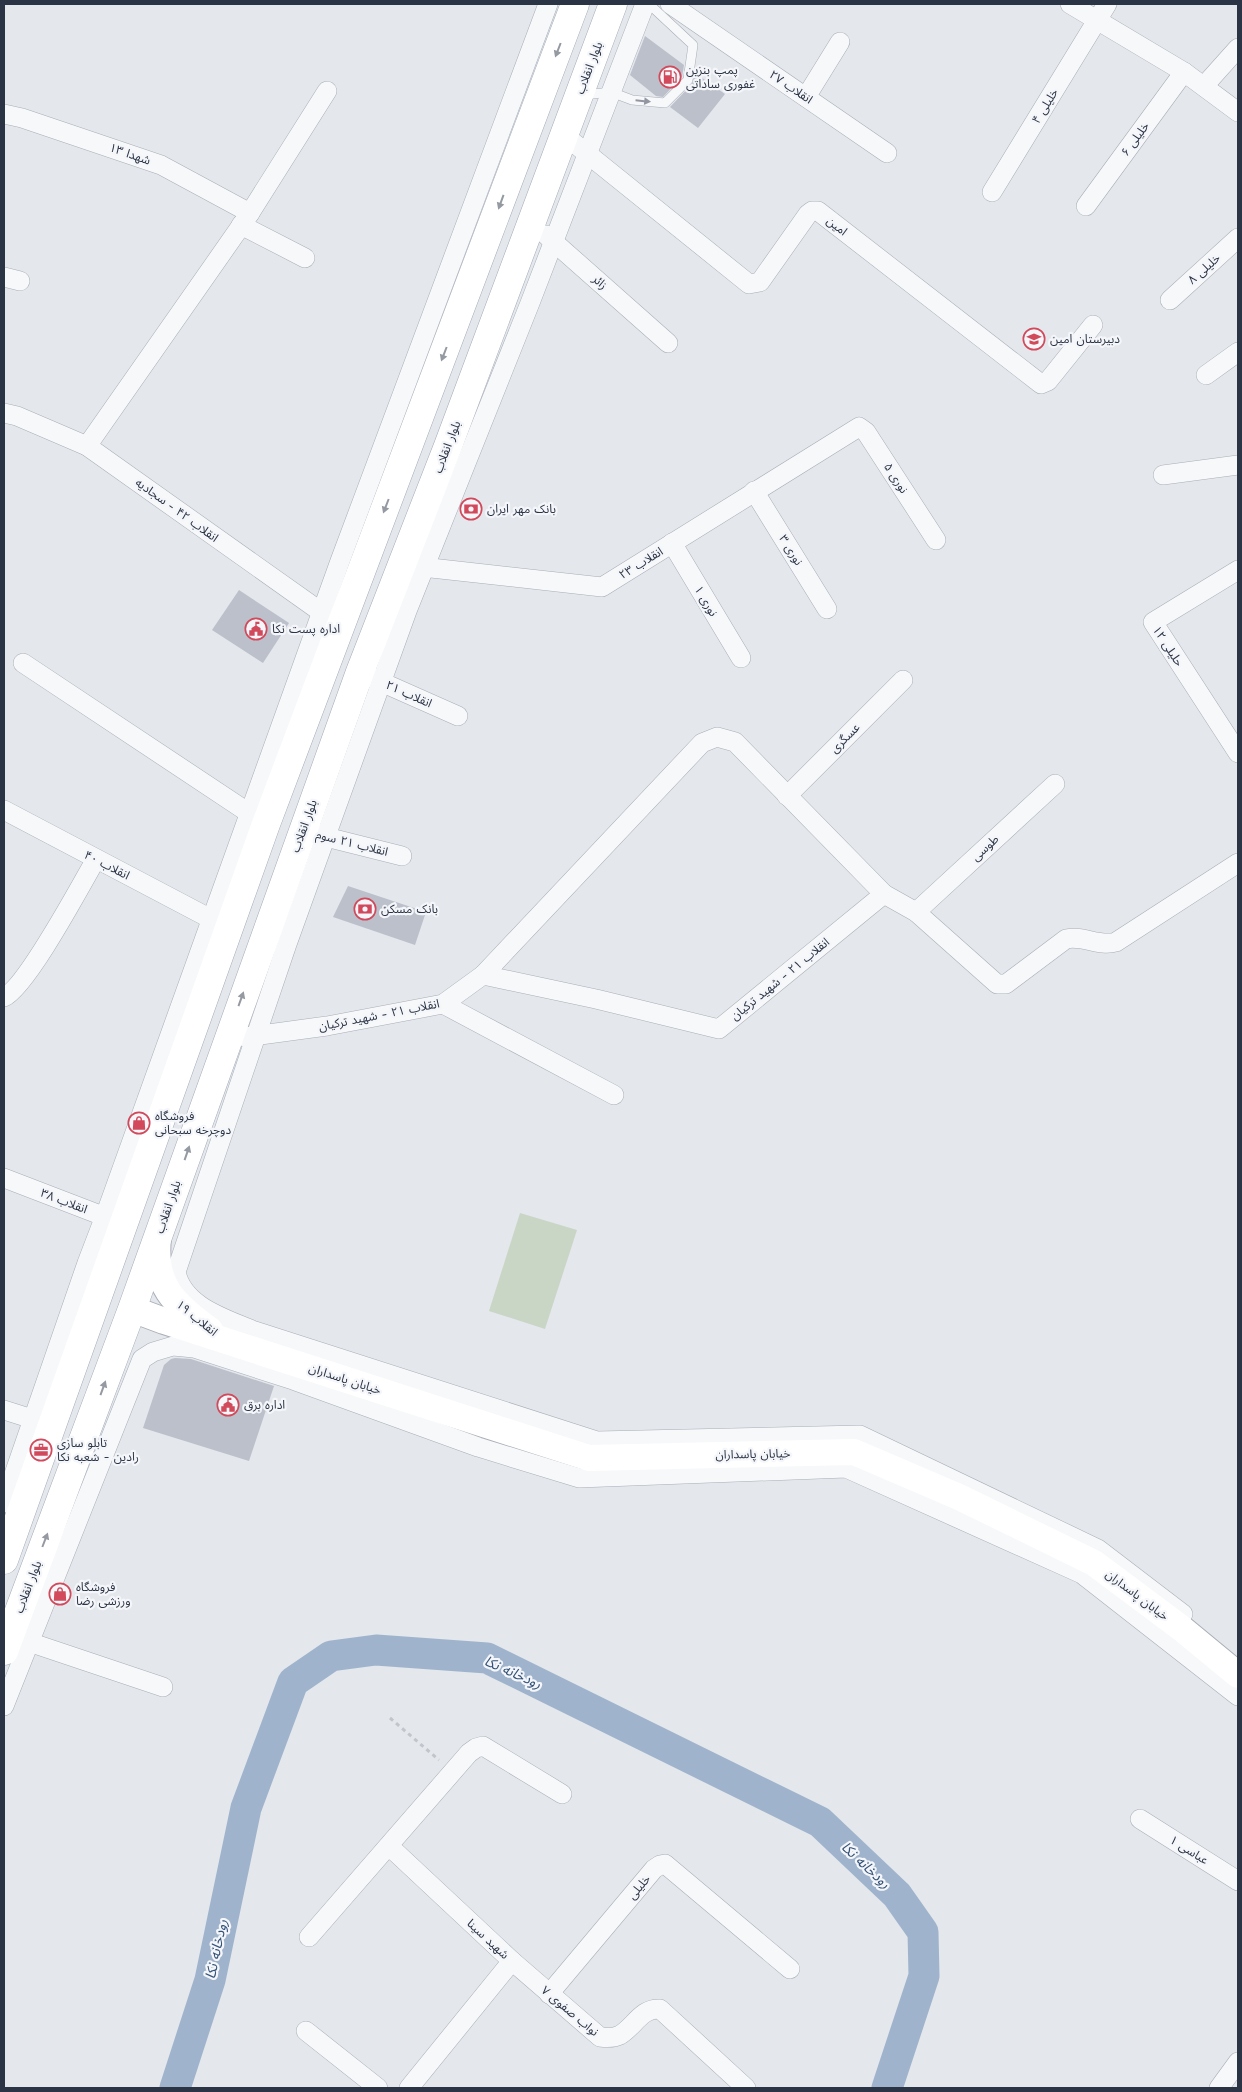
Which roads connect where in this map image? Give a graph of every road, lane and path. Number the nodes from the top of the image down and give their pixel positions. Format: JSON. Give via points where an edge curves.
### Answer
{"nodes":[{"id":1,"x":548,"y":4,"type":"edge"},
{"id":2,"x":575,"y":4,"type":"edge"},
{"id":3,"x":613,"y":4,"type":"edge"},
{"id":4,"x":645,"y":4,"type":"edge"},
{"id":5,"x":649,"y":4,"type":"edge"},
{"id":6,"x":670,"y":4,"type":"edge"},
{"id":7,"x":1070,"y":4,"type":"edge"},
{"id":8,"x":1107,"y":4,"type":"edge"},
{"id":9,"x":1098,"y":20,"type":"junction"},
{"id":10,"x":840,"y":42,"type":"dead end"},
{"id":11,"x":1238,"y":48,"type":"edge"},
{"id":12,"x":1184,"y":72,"type":"junction"},
{"id":13,"x":1204,"y":86,"type":"junction"},
{"id":14,"x":327,"y":91,"type":"dead end"},
{"id":15,"x":611,"y":92,"type":"junction"},
{"id":16,"x":579,"y":95,"type":"junction"},
{"id":17,"x":806,"y":97,"type":"junction"},
{"id":18,"x":1238,"y":112,"type":"edge"},
{"id":19,"x":4,"y":114,"type":"edge"},
{"id":20,"x":564,"y":135,"type":"junction"},
{"id":21,"x":887,"y":153,"type":"dead end"},
{"id":22,"x":587,"y":154,"type":"junction"},
{"id":23,"x":992,"y":192,"type":"dead end"},
{"id":24,"x":1086,"y":206,"type":"dead end"},
{"id":25,"x":245,"y":219,"type":"junction"},
{"id":26,"x":532,"y":222,"type":"junction"},
{"id":27,"x":1238,"y":238,"type":"edge"},
{"id":28,"x":553,"y":241,"type":"junction"},
{"id":29,"x":305,"y":258,"type":"dead end"},
{"id":30,"x":1170,"y":300,"type":"dead end"},
{"id":31,"x":457,"y":318,"type":"junction"},
{"id":32,"x":1093,"y":325,"type":"dead end"},
{"id":33,"x":492,"y":328,"type":"junction"},
{"id":34,"x":668,"y":343,"type":"dead end"},
{"id":35,"x":1238,"y":352,"type":"edge"},
{"id":36,"x":1206,"y":375,"type":"dead end"},
{"id":37,"x":4,"y":413,"type":"edge"},
{"id":38,"x":851,"y":432,"type":"joint"},
{"id":39,"x":87,"y":446,"type":"junction"},
{"id":40,"x":1237,"y":468,"type":"edge"},
{"id":41,"x":1163,"y":475,"type":"dead end"},
{"id":42,"x":754,"y":491,"type":"junction"},
{"id":43,"x":936,"y":540,"type":"dead end"},
{"id":44,"x":672,"y":543,"type":"junction"},
{"id":45,"x":413,"y":566,"type":"junction"},
{"id":46,"x":1238,"y":570,"type":"edge"},
{"id":47,"x":827,"y":609,"type":"dead end"},
{"id":48,"x":330,"y":619,"type":"junction"},
{"id":49,"x":741,"y":658,"type":"dead end"},
{"id":50,"x":23,"y":663,"type":"dead end"},
{"id":51,"x":370,"y":677,"type":"junction"},
{"id":52,"x":904,"y":680,"type":"dead end"},
{"id":53,"x":458,"y":716,"type":"dead end"},
{"id":54,"x":1238,"y":753,"type":"edge"},
{"id":55,"x":1055,"y":784,"type":"dead end"},
{"id":56,"x":787,"y":796,"type":"junction"},
{"id":57,"x":4,"y":810,"type":"edge"},
{"id":58,"x":257,"y":819,"type":"junction"},
{"id":59,"x":314,"y":834,"type":"junction"},
{"id":60,"x":402,"y":856,"type":"dead end"},
{"id":61,"x":96,"y":859,"type":"junction"},
{"id":62,"x":1238,"y":862,"type":"edge"},
{"id":63,"x":884,"y":894,"type":"junction"},
{"id":64,"x":916,"y":912,"type":"junction"},
{"id":65,"x":211,"y":919,"type":"junction"},
{"id":66,"x":483,"y":975,"type":"junction"},
{"id":67,"x":4,"y":998,"type":"edge"},
{"id":68,"x":443,"y":1004,"type":"junction"},
{"id":69,"x":256,"y":1036,"type":"junction"},
{"id":70,"x":227,"y":1040,"type":"junction"},
{"id":71,"x":614,"y":1095,"type":"dead end"},
{"id":72,"x":4,"y":1178,"type":"edge"},
{"id":73,"x":114,"y":1220,"type":"junction"},
{"id":74,"x":158,"y":1235,"type":"junction"},
{"id":75,"x":97,"y":1297,"type":"junction"},
{"id":76,"x":132,"y":1309,"type":"junction"},
{"id":77,"x":223,"y":1339,"type":"junction"},
{"id":78,"x":4,"y":1410,"type":"edge"},
{"id":79,"x":42,"y":1422,"type":"junction"},
{"id":80,"x":4,"y":1503,"type":"edge"},
{"id":81,"x":6,"y":1547,"type":"edge"},
{"id":82,"x":14,"y":1643,"type":"edge"},
{"id":83,"x":1238,"y":1659,"type":"edge"},
{"id":84,"x":1238,"y":1675,"type":"edge"},
{"id":85,"x":163,"y":1688,"type":"dead end"},
{"id":86,"x":1238,"y":1696,"type":"edge"},
{"id":87,"x":4,"y":1706,"type":"edge"},
{"id":88,"x":390,"y":1718,"type":"dead end"},
{"id":89,"x":453,"y":1772,"type":"junction"},
{"id":90,"x":562,"y":1794,"type":"dead end"},
{"id":91,"x":1140,"y":1819,"type":"dead end"},
{"id":92,"x":389,"y":1846,"type":"junction"},
{"id":93,"x":1238,"y":1881,"type":"edge"},
{"id":94,"x":309,"y":1937,"type":"dead end"},
{"id":95,"x":512,"y":1961,"type":"junction"},
{"id":96,"x":790,"y":1969,"type":"dead end"},
{"id":97,"x":549,"y":1994,"type":"junction"},
{"id":98,"x":306,"y":2031,"type":"dead end"},
{"id":99,"x":1238,"y":2062,"type":"edge"},
{"id":100,"x":378,"y":2088,"type":"edge"},
{"id":101,"x":409,"y":2088,"type":"edge"},
{"id":102,"x":746,"y":2088,"type":"edge"},
{"id":103,"x":1219,"y":2088,"type":"edge"}],
"edges":[{"from":1,"to":48,"type":"street"},
{"from":2,"to":31,"type":"main road","one_way":true},
{"from":3,"to":16,"type":"main road","name":"بلوار انقلاب"},
{"from":4,"to":15,"type":"street"},
{"from":15,"to":5,"type":"lane","one_way":true,"via":[[632,100],[665,103],[688,80],[693,45]]},
{"from":6,"to":17,"type":"street","name":"انقلاب ۲۷"},
{"from":7,"to":9,"type":"street"},
{"from":8,"to":9,"type":"street","name":"خلیلی ۴"},
{"from":9,"to":12,"type":"street"},
{"from":9,"to":23,"type":"street","name":"خلیلی ۴"},
{"from":10,"to":17,"type":"street"},
{"from":11,"to":13,"type":"street"},
{"from":12,"to":13,"type":"street"},
{"from":12,"to":24,"type":"street","name":"خلیلی ۶"},
{"from":13,"to":18,"type":"street"},
{"from":14,"to":25,"type":"street"},
{"from":15,"to":16,"type":"lane"},
{"from":15,"to":22,"type":"street"},
{"from":16,"to":20,"type":"main road","name":"بلوار انقلاب"},
{"from":17,"to":21,"type":"street","name":"انقلاب ۲۷"},
{"from":19,"to":25,"type":"street","name":"شهدا ۱۳","via":[[161,165]]},
{"from":20,"to":22,"type":"street","name":"امین"},
{"from":20,"to":26,"type":"main road","name":"بلوار انقلاب"},
{"from":22,"to":28,"type":"street"},
{"from":22,"to":32,"type":"street","name":"امین","via":[[749,284],[760,282],[808,214],[818,211],[1041,384],[1048,381]]},
{"from":25,"to":29,"type":"street","name":"شهدا ۱۳"},
{"from":25,"to":39,"type":"street"},
{"from":26,"to":28,"type":"street","name":"زائر"},
{"from":26,"to":33,"type":"main road","name":"بلوار انقلاب"},
{"from":27,"to":30,"type":"street","name":"خلیلی ۸"},
{"from":28,"to":34,"type":"street","name":"زائر"},
{"from":28,"to":45,"type":"street"},
{"from":31,"to":33,"type":"main road","via":[[478,312],[487,318]]},
{"from":31,"to":48,"type":"main road","one_way":true},
{"from":33,"to":45,"type":"main road","name":"بلوار انقلاب"},
{"from":35,"to":36,"type":"street"},
{"from":37,"to":39,"type":"street","name":"انقلاب ۴۲ - سجادیه"},
{"from":38,"to":42,"type":"street","name":"انقلاب ۲۳"},
{"from":38,"to":43,"type":"street","name":"نوری ۵","via":[[858,427],[866,432]]},
{"from":39,"to":48,"type":"street","name":"انقلاب ۴۲ - سجادیه"},
{"from":40,"to":41,"type":"street"},
{"from":42,"to":44,"type":"street","name":"انقلاب ۲۳"},
{"from":42,"to":47,"type":"street","name":"نوری ۳"},
{"from":44,"to":45,"type":"street","name":"انقلاب ۲۳","via":[[602,587]]},
{"from":44,"to":49,"type":"street","name":"نوری ۱"},
{"from":45,"to":51,"type":"main road","name":"بلوار انقلاب"},
{"from":46,"to":54,"type":"street","name":"حلیلی ۱۲","via":[[1152,622]]},
{"from":48,"to":58,"type":"main road"},
{"from":50,"to":58,"type":"street"},
{"from":51,"to":53,"type":"street","name":"انقلاب ۲۱"},
{"from":51,"to":59,"type":"main road","name":"بلوار انقلاب"},
{"from":52,"to":56,"type":"street","name":"عسگری"},
{"from":55,"to":64,"type":"street","name":"طوسی"},
{"from":56,"to":63,"type":"street"},
{"from":56,"to":66,"type":"street","via":[[734,742],[717,737],[702,743]]},
{"from":57,"to":61,"type":"street","name":"انقلاب ۴۰"},
{"from":58,"to":65,"type":"street"},
{"from":58,"to":73,"type":"main road"},
{"from":59,"to":60,"type":"street","name":"انقلاب ۲۱ سوم"},
{"from":59,"to":69,"type":"street"},
{"from":70,"to":59,"type":"main road","name":"بلوار انقلاب","one_way":true},
{"from":61,"to":65,"type":"street","name":"انقلاب ۴۰"},
{"from":61,"to":67,"type":"street","via":[[18,986]]},
{"from":62,"to":64,"type":"street","via":[[1116,942],[1066,939],[1006,984],[997,984]]},
{"from":63,"to":64,"type":"street"},
{"from":63,"to":66,"type":"street","name":"انقلاب ۲۱ - شهید ترکیان","via":[[719,1029]]},
{"from":65,"to":73,"type":"street"},
{"from":66,"to":68,"type":"street","name":"انقلاب ۲۱ - شهید ترکیان"},
{"from":68,"to":69,"type":"street","name":"انقلاب ۲۱ - شهید ترکیان"},
{"from":68,"to":71,"type":"street"},
{"from":69,"to":70,"type":"street","name":"انقلاب ۲۱ - شهید ترکیان"},
{"from":69,"to":83,"type":"street","via":[[176,1272],[188,1296],[211,1312],[252,1330],[597,1441],[860,1435],[1098,1549]]},
{"from":74,"to":70,"type":"main road","name":"بلوار انقلاب","one_way":true},
{"from":72,"to":73,"type":"street","name":"انقلاب ۳۸"},
{"from":73,"to":75,"type":"main road"},
{"from":73,"to":79,"type":"street","via":[[87,1263]]},
{"from":74,"to":76,"type":"main road","name":"بلوار انقلاب"},
{"from":74,"to":77,"type":"main road","name":"انقلاب ۱۹","via":[[158,1268],[173,1298]]},
{"from":75,"to":76,"type":"main road"},
{"from":75,"to":79,"type":"main road"},
{"from":76,"to":77,"type":"main road","name":"انقلاب ۱۹"},
{"from":82,"to":76,"type":"main road","name":"بلوار انقلاب","one_way":true},
{"from":77,"to":84,"type":"main road","name":"خیابان پاسداران","via":[[589,1458],[854,1452],[959,1497],[1094,1563]]},
{"from":78,"to":79,"type":"street"},
{"from":79,"to":80,"type":"street"},
{"from":79,"to":81,"type":"main road"},
{"from":82,"to":85,"type":"street"},
{"from":82,"to":86,"type":"street","via":[[142,1359],[173,1346],[194,1348],[293,1380],[579,1478],[846,1468],[1082,1574]]},
{"from":82,"to":87,"type":"street"},
{"from":88,"to":89,"type":"path"},
{"from":89,"to":90,"type":"street","via":[[469,1753],[483,1746]]},
{"from":89,"to":92,"type":"street"},
{"from":91,"to":93,"type":"street","name":"عباسی ۱"},
{"from":92,"to":94,"type":"street"},
{"from":92,"to":95,"type":"street","name":"شهید سینا"},
{"from":95,"to":97,"type":"street","name":"نواب صفوی ۷"},
{"from":95,"to":101,"type":"street","name":"شهید سینا"},
{"from":96,"to":97,"type":"street","name":"خلیلی","via":[[665,1864],[654,1868]]},
{"from":97,"to":102,"type":"street","name":"نواب صفوی ۷","via":[[600,2038],[621,2034],[646,2011],[660,2008]]},
{"from":98,"to":100,"type":"street"},
{"from":99,"to":103,"type":"street"}]}
